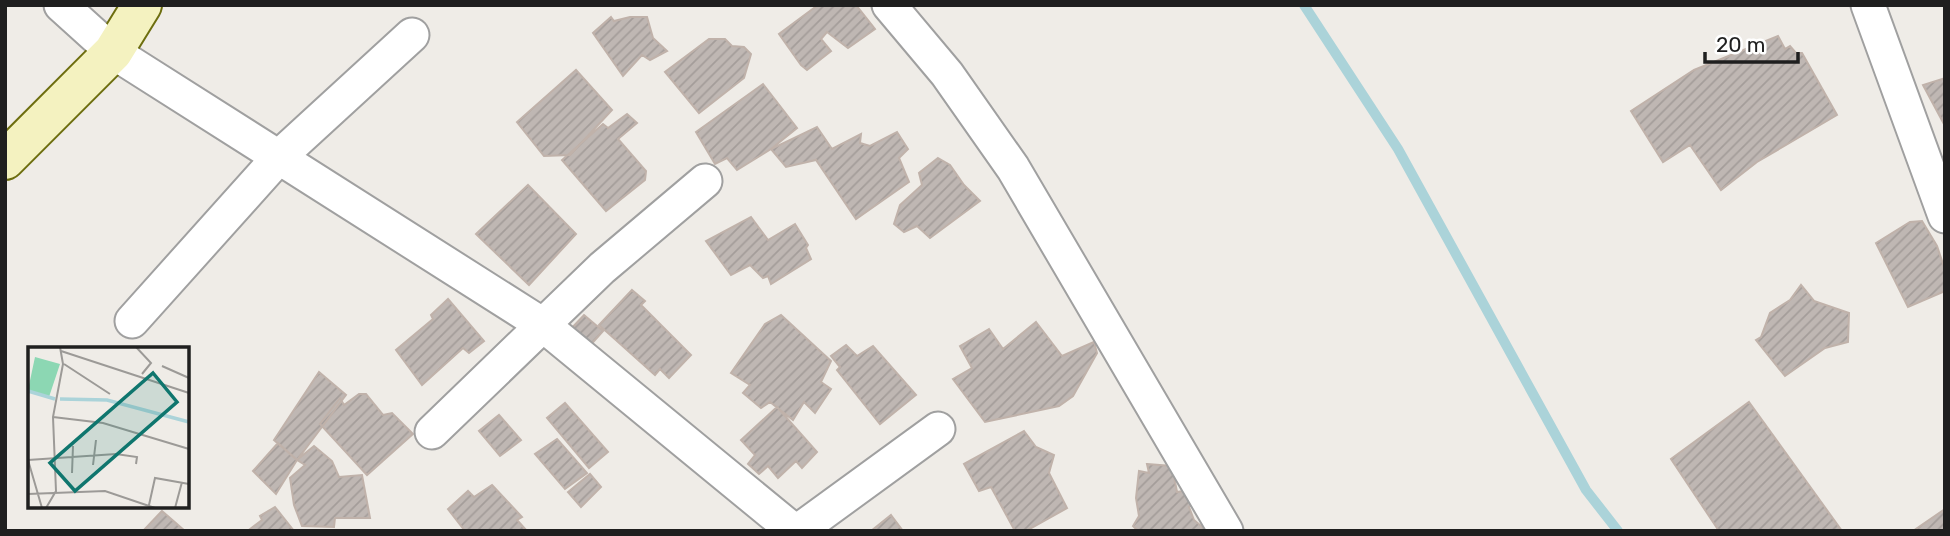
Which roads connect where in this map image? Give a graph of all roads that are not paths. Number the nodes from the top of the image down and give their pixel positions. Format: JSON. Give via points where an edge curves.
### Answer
{"nodes":[{"id":1,"x":61,"y":5,"type":"edge"},
{"id":2,"x":142,"y":5,"type":"edge"},
{"id":3,"x":889,"y":5,"type":"edge"},
{"id":4,"x":1868,"y":5,"type":"edge"},
{"id":5,"x":412,"y":35,"type":"dead end"},
{"id":6,"x":113,"y":52,"type":"junction"},
{"id":7,"x":279,"y":156,"type":"junction"},
{"id":8,"x":5,"y":160,"type":"edge"},
{"id":9,"x":705,"y":181,"type":"dead end"},
{"id":10,"x":1945,"y":216,"type":"edge"},
{"id":11,"x":132,"y":321,"type":"dead end"},
{"id":12,"x":542,"y":325,"type":"junction"},
{"id":13,"x":938,"y":429,"type":"dead end"},
{"id":14,"x":432,"y":432,"type":"dead end"},
{"id":15,"x":796,"y":531,"type":"edge"},
{"id":16,"x":1226,"y":531,"type":"edge"}],
"edges":[{"from":1,"to":6,"type":"street"},
{"from":2,"to":6,"type":"main road"},
{"from":3,"to":16,"type":"street","via":[[947,74],[1013,168]]},
{"from":4,"to":10,"type":"street"},
{"from":5,"to":7,"type":"street"},
{"from":6,"to":7,"type":"street"},
{"from":6,"to":8,"type":"main road"},
{"from":7,"to":11,"type":"street"},
{"from":7,"to":12,"type":"street"},
{"from":9,"to":12,"type":"street"},
{"from":12,"to":14,"type":"street"},
{"from":12,"to":15,"type":"street"},
{"from":13,"to":15,"type":"street"}]}
